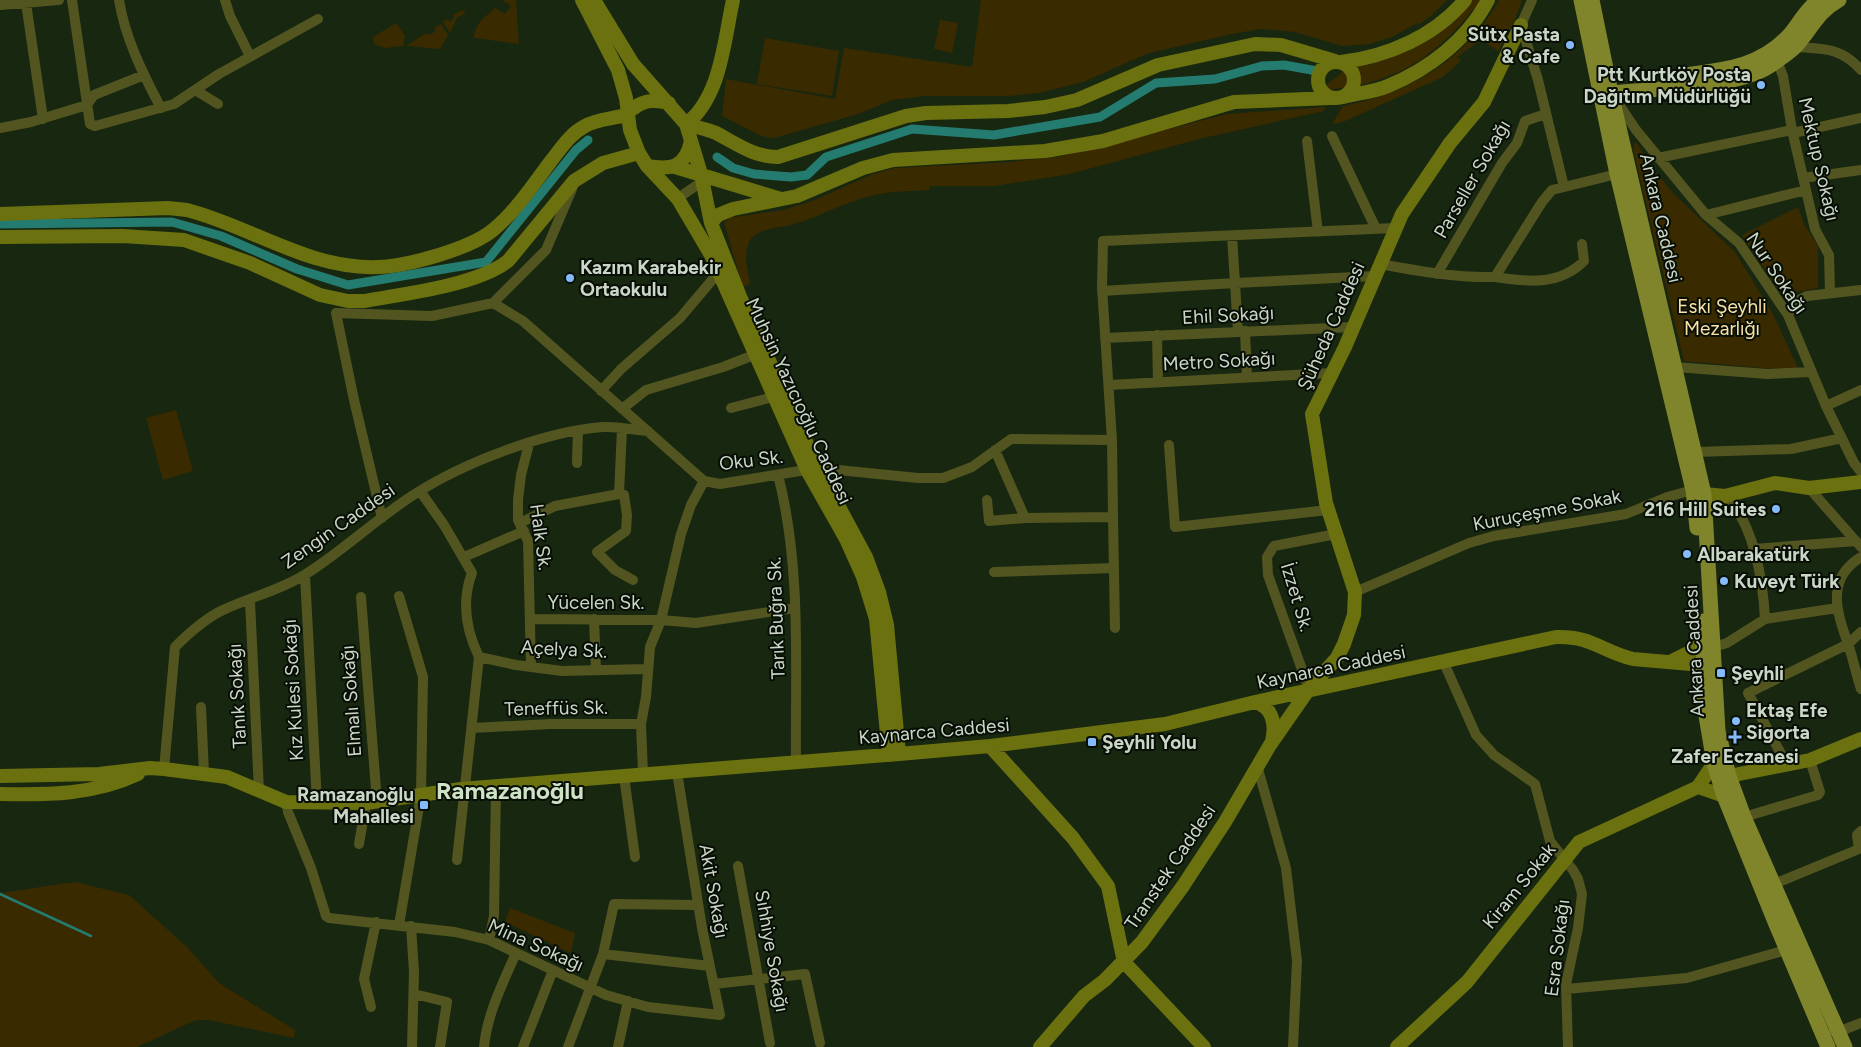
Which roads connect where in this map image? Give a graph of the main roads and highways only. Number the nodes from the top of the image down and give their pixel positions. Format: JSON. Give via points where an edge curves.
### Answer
{"nodes":[{"id":1,"x":1581,"y":0,"type":"edge"},
{"id":2,"x":1592,"y":0,"type":"edge"},
{"id":3,"x":1819,"y":0,"type":"edge"},
{"id":4,"x":1839,"y":0,"type":"edge"},
{"id":5,"x":1606,"y":89,"type":"junction"},
{"id":6,"x":1699,"y":492,"type":"junction"},
{"id":7,"x":1708,"y":666,"type":"junction"},
{"id":8,"x":1828,"y":1047,"type":"edge"},
{"id":9,"x":1845,"y":1047,"type":"edge"}],
"edges":[{"from":1,"to":5,"type":"main road","name":"Ankara Caddesi"},
{"from":2,"to":5,"type":"main road","name":"Ankara Caddesi"},
{"from":3,"to":5,"type":"main road","via":[[1780,44],[1757,61],[1730,70]]},
{"from":4,"to":5,"type":"main road","via":[[1820,13],[1795,47],[1765,70],[1742,79]]},
{"from":5,"to":6,"type":"main road","name":"Ankara Caddesi","via":[[1618,174]]},
{"from":5,"to":6,"type":"main road","name":"Ankara Caddesi","via":[[1622,136],[1696,452]]},
{"from":6,"to":7,"type":"main road","name":"Ankara Caddesi","via":[[1703,634]]},
{"from":6,"to":7,"type":"main road","name":"Ankara Caddesi","via":[[1714,647]]},
{"from":7,"to":8,"type":"main road","name":"Ankara Caddesi","via":[[1703,682],[1707,732],[1724,796]]},
{"from":7,"to":9,"type":"main road","name":"Ankara Caddesi","via":[[1729,776]]}]}
